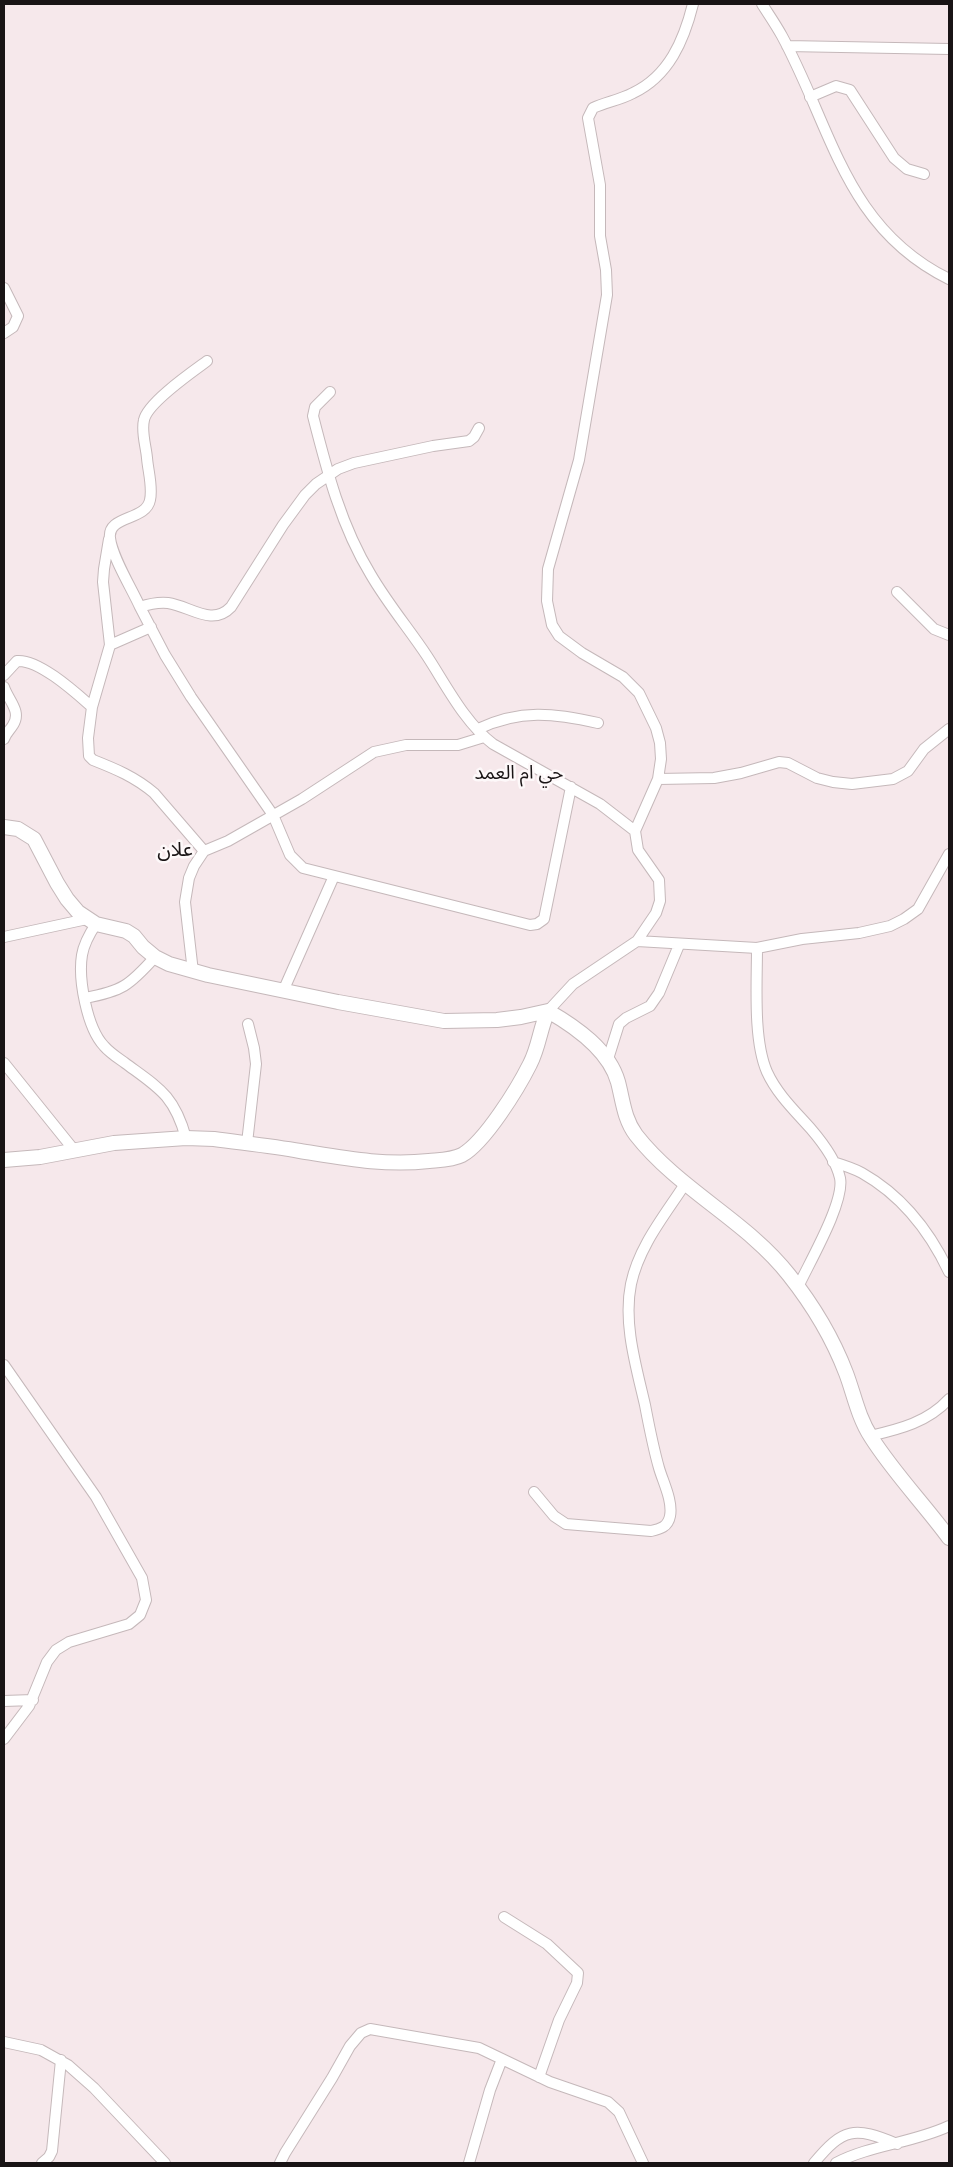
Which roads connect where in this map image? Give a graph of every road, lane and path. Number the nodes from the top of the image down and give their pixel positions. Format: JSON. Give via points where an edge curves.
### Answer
{"nodes":[{"id":1,"x":693,"y":4,"type":"edge"},
{"id":2,"x":762,"y":4,"type":"edge"},
{"id":3,"x":787,"y":46,"type":"junction"},
{"id":4,"x":949,"y":49,"type":"edge"},
{"id":5,"x":810,"y":97,"type":"junction"},
{"id":6,"x":924,"y":174,"type":"dead end"},
{"id":7,"x":949,"y":279,"type":"edge"},
{"id":8,"x":4,"y":288,"type":"edge"},
{"id":9,"x":4,"y":333,"type":"edge"},
{"id":10,"x":207,"y":361,"type":"dead end"},
{"id":11,"x":330,"y":392,"type":"dead end"},
{"id":12,"x":479,"y":428,"type":"dead end"},
{"id":13,"x":328,"y":475,"type":"junction"},
{"id":14,"x":110,"y":538,"type":"junction"},
{"id":15,"x":897,"y":592,"type":"dead end"},
{"id":16,"x":140,"y":607,"type":"junction"},
{"id":17,"x":151,"y":627,"type":"junction"},
{"id":18,"x":949,"y":635,"type":"edge"},
{"id":19,"x":110,"y":645,"type":"junction"},
{"id":20,"x":4,"y":675,"type":"edge"},
{"id":21,"x":4,"y":688,"type":"edge"},
{"id":22,"x":92,"y":707,"type":"junction"},
{"id":23,"x":598,"y":723,"type":"dead end"},
{"id":24,"x":478,"y":728,"type":"junction"},
{"id":25,"x":949,"y":729,"type":"edge"},
{"id":26,"x":5,"y":735,"type":"edge"},
{"id":27,"x":484,"y":737,"type":"junction"},
{"id":28,"x":658,"y":779,"type":"junction"},
{"id":29,"x":571,"y":787,"type":"junction"},
{"id":30,"x":273,"y":815,"type":"junction"},
{"id":31,"x":4,"y":827,"type":"edge"},
{"id":32,"x":635,"y":831,"type":"junction"},
{"id":33,"x":204,"y":851,"type":"junction"},
{"id":34,"x":949,"y":854,"type":"edge"},
{"id":35,"x":334,"y":876,"type":"junction"},
{"id":36,"x":92,"y":922,"type":"junction"},
{"id":37,"x":4,"y":937,"type":"edge"},
{"id":38,"x":637,"y":941,"type":"junction"},
{"id":39,"x":679,"y":945,"type":"junction"},
{"id":40,"x":757,"y":948,"type":"junction"},
{"id":41,"x":155,"y":957,"type":"junction"},
{"id":42,"x":194,"y":972,"type":"junction"},
{"id":43,"x":284,"y":990,"type":"junction"},
{"id":44,"x":85,"y":998,"type":"junction"},
{"id":45,"x":548,"y":1011,"type":"junction"},
{"id":46,"x":248,"y":1024,"type":"dead end"},
{"id":47,"x":608,"y":1059,"type":"junction"},
{"id":48,"x":4,"y":1063,"type":"edge"},
{"id":49,"x":186,"y":1138,"type":"junction"},
{"id":50,"x":247,"y":1143,"type":"junction"},
{"id":51,"x":74,"y":1150,"type":"junction"},
{"id":52,"x":4,"y":1160,"type":"edge"},
{"id":53,"x":833,"y":1162,"type":"junction"},
{"id":54,"x":685,"y":1184,"type":"junction"},
{"id":55,"x":949,"y":1272,"type":"edge"},
{"id":56,"x":798,"y":1287,"type":"junction"},
{"id":57,"x":4,"y":1365,"type":"edge"},
{"id":58,"x":949,"y":1399,"type":"edge"},
{"id":59,"x":870,"y":1436,"type":"junction"},
{"id":60,"x":534,"y":1492,"type":"dead end"},
{"id":61,"x":949,"y":1538,"type":"edge"},
{"id":62,"x":32,"y":1700,"type":"junction"},
{"id":63,"x":4,"y":1702,"type":"edge"},
{"id":64,"x":4,"y":1739,"type":"edge"},
{"id":65,"x":504,"y":1917,"type":"dead end"},
{"id":66,"x":4,"y":2042,"type":"edge"},
{"id":67,"x":502,"y":2059,"type":"junction"},
{"id":68,"x":61,"y":2060,"type":"junction"},
{"id":69,"x":539,"y":2077,"type":"junction"},
{"id":70,"x":949,"y":2126,"type":"edge"},
{"id":71,"x":897,"y":2144,"type":"junction"},
{"id":72,"x":42,"y":2163,"type":"edge"},
{"id":73,"x":165,"y":2163,"type":"edge"},
{"id":74,"x":280,"y":2163,"type":"edge"},
{"id":75,"x":469,"y":2163,"type":"edge"},
{"id":76,"x":643,"y":2163,"type":"edge"},
{"id":77,"x":814,"y":2163,"type":"edge"},
{"id":78,"x":836,"y":2163,"type":"edge"}],
"edges":[{"from":1,"to":28,"type":"street","via":[[681,43],[656,79],[633,94],[593,108],[588,118],[600,186],[600,236],[607,295],[579,460],[548,577],[548,612],[559,636],[624,677],[646,705],[660,743]]},
{"from":2,"to":3,"type":"street"},
{"from":3,"to":4,"type":"street"},
{"from":3,"to":5,"type":"street"},
{"from":5,"to":6,"type":"street","via":[[836,86],[850,90],[894,158],[907,169]]},
{"from":5,"to":7,"type":"street","via":[[838,161],[866,208],[914,259]]},
{"from":8,"to":9,"type":"street","via":[[18,316]]},
{"from":10,"to":14,"type":"street","via":[[168,391],[145,416],[143,425],[151,492],[149,504],[142,512],[113,525]]},
{"from":11,"to":13,"type":"street","via":[[315,407],[313,416]]},
{"from":12,"to":13,"type":"street","via":[[469,441],[354,463]]},
{"from":13,"to":16,"type":"street","via":[[298,504],[226,612],[210,616],[163,603]]},
{"from":13,"to":24,"type":"street","via":[[349,534],[370,574],[451,695]]},
{"from":14,"to":16,"type":"street"},
{"from":14,"to":19,"type":"street","via":[[103,582]]},
{"from":15,"to":18,"type":"street","via":[[934,629]]},
{"from":16,"to":17,"type":"street"},
{"from":17,"to":19,"type":"street"},
{"from":17,"to":30,"type":"street","via":[[191,697]]},
{"from":19,"to":22,"type":"street"},
{"from":20,"to":22,"type":"street","via":[[17,661],[31,664],[44,670]]},
{"from":21,"to":26,"type":"street","via":[[16,710],[15,722]]},
{"from":22,"to":33,"type":"street","via":[[89,756],[144,785]]},
{"from":23,"to":24,"type":"street","via":[[539,714],[514,716]]},
{"from":24,"to":27,"type":"street"},
{"from":25,"to":28,"type":"street","via":[[924,749],[908,771],[893,779],[852,784],[833,782],[779,762],[714,778]]},
{"from":27,"to":29,"type":"street"},
{"from":27,"to":30,"type":"street","via":[[458,745],[406,745],[374,752]]},
{"from":28,"to":32,"type":"street"},
{"from":29,"to":32,"type":"street"},
{"from":29,"to":35,"type":"street","via":[[547,910],[537,924],[530,925]]},
{"from":30,"to":33,"type":"street"},
{"from":30,"to":35,"type":"street","via":[[290,855],[298,864]]},
{"from":31,"to":36,"type":"street","via":[[18,829],[34,839],[67,899]]},
{"from":32,"to":38,"type":"street","via":[[638,850],[656,872],[661,891],[656,913]]},
{"from":33,"to":42,"type":"street","via":[[194,866],[186,893],[185,913]]},
{"from":34,"to":40,"type":"street","via":[[923,902],[895,923],[859,933]]},
{"from":35,"to":43,"type":"street"},
{"from":36,"to":37,"type":"street"},
{"from":36,"to":41,"type":"street","via":[[134,936]]},
{"from":36,"to":44,"type":"street","via":[[82,955]]},
{"from":38,"to":39,"type":"street"},
{"from":38,"to":45,"type":"street","via":[[573,984]]},
{"from":39,"to":40,"type":"street"},
{"from":39,"to":47,"type":"street","via":[[659,993],[650,1006],[619,1024]]},
{"from":40,"to":53,"type":"street","via":[[758,1022],[764,1064],[774,1085]]},
{"from":41,"to":42,"type":"street"},
{"from":41,"to":44,"type":"street","via":[[136,977],[115,992]]},
{"from":42,"to":43,"type":"street"},
{"from":43,"to":45,"type":"street","via":[[444,1021],[497,1020]]},
{"from":44,"to":49,"type":"street","via":[[97,1038],[170,1099]]},
{"from":45,"to":47,"type":"street"},
{"from":45,"to":50,"type":"street","via":[[535,1055],[516,1088],[488,1129],[461,1155],[438,1161],[383,1164]]},
{"from":46,"to":50,"type":"street","via":[[256,1064]]},
{"from":47,"to":54,"type":"street","via":[[632,1128]]},
{"from":48,"to":51,"type":"street"},
{"from":49,"to":50,"type":"street"},
{"from":49,"to":51,"type":"street","via":[[114,1143]]},
{"from":51,"to":52,"type":"street","via":[[40,1158]]},
{"from":53,"to":55,"type":"street","via":[[860,1171],[898,1199],[940,1252]]},
{"from":53,"to":56,"type":"street","via":[[840,1185],[836,1205]]},
{"from":54,"to":56,"type":"street","via":[[762,1246]]},
{"from":54,"to":60,"type":"street","via":[[645,1245],[635,1269],[629,1300],[636,1368],[670,1510],[668,1523],[651,1531],[566,1524],[554,1516]]},
{"from":56,"to":59,"type":"street","via":[[842,1364]]},
{"from":57,"to":62,"type":"street","via":[[96,1497],[146,1592],[145,1606],[137,1619],[120,1628],[60,1646],[47,1662]]},
{"from":58,"to":59,"type":"street","via":[[918,1422]]},
{"from":59,"to":61,"type":"street"},
{"from":62,"to":63,"type":"street"},
{"from":62,"to":64,"type":"street"},
{"from":65,"to":69,"type":"street","via":[[547,1944],[578,1974]]},
{"from":66,"to":68,"type":"street","via":[[30,2046]]},
{"from":67,"to":69,"type":"street"},
{"from":67,"to":74,"type":"street","via":[[479,2048],[365,2030],[350,2046]]},
{"from":67,"to":75,"type":"street"},
{"from":68,"to":72,"type":"street","via":[[52,2150]]},
{"from":68,"to":73,"type":"street","via":[[94,2088]]},
{"from":69,"to":76,"type":"street","via":[[615,2106]]},
{"from":70,"to":71,"type":"street"},
{"from":71,"to":77,"type":"street","via":[[867,2134],[852,2133],[833,2141]]},
{"from":71,"to":78,"type":"street"}]}
